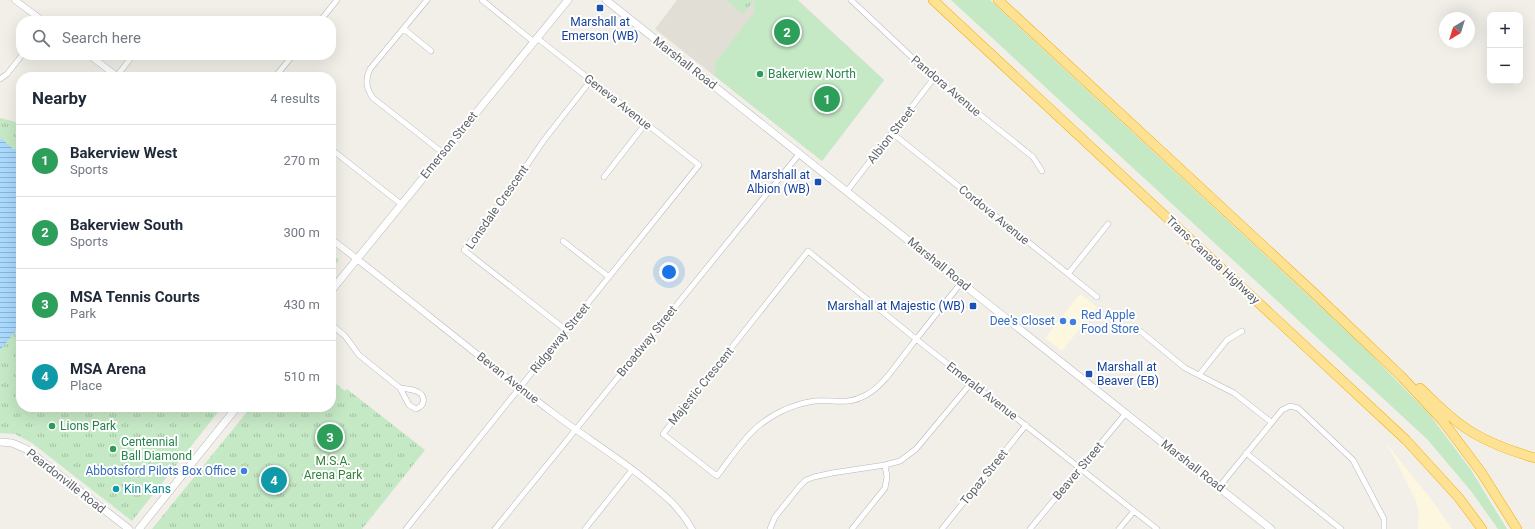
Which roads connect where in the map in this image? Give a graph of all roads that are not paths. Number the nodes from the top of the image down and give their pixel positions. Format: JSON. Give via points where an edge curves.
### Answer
{"nodes":[{"id":1,"x":15,"y":0,"type":"edge"},
{"id":2,"x":337,"y":0,"type":"edge"},
{"id":3,"x":427,"y":0,"type":"edge"},
{"id":4,"x":482,"y":0,"type":"edge"},
{"id":5,"x":568,"y":0,"type":"edge"},
{"id":6,"x":606,"y":0,"type":"edge"},
{"id":7,"x":851,"y":0,"type":"edge"},
{"id":8,"x":933,"y":0,"type":"edge"},
{"id":9,"x":998,"y":0,"type":"edge"},
{"id":10,"x":36,"y":16,"type":"edge"},
{"id":11,"x":324,"y":16,"type":"edge"},
{"id":12,"x":404,"y":29,"type":"junction"},
{"id":13,"x":536,"y":40,"type":"junction"},
{"id":14,"x":431,"y":51,"type":"dead end"},
{"id":15,"x":18,"y":60,"type":"edge"},
{"id":16,"x":95,"y":60,"type":"edge"},
{"id":17,"x":129,"y":60,"type":"edge"},
{"id":18,"x":289,"y":60,"type":"edge"},
{"id":19,"x":110,"y":72,"type":"edge"},
{"id":20,"x":118,"y":72,"type":"edge"},
{"id":21,"x":279,"y":72,"type":"edge"},
{"id":22,"x":934,"y":78,"type":"junction"},
{"id":23,"x":0,"y":79,"type":"edge"},
{"id":24,"x":591,"y":80,"type":"junction"},
{"id":25,"x":646,"y":123,"type":"junction"},
{"id":26,"x":892,"y":133,"type":"junction"},
{"id":27,"x":336,"y":153,"type":"edge"},
{"id":28,"x":443,"y":153,"type":"junction"},
{"id":29,"x":800,"y":153,"type":"junction"},
{"id":30,"x":700,"y":166,"type":"joint"},
{"id":31,"x":1042,"y":171,"type":"dead end"},
{"id":32,"x":604,"y":177,"type":"dead end"},
{"id":33,"x":847,"y":191,"type":"junction"},
{"id":34,"x":401,"y":204,"type":"junction"},
{"id":35,"x":1108,"y":224,"type":"dead end"},
{"id":36,"x":563,"y":241,"type":"dead end"},
{"id":37,"x":336,"y":243,"type":"edge"},
{"id":38,"x":808,"y":252,"type":"joint"},
{"id":39,"x":357,"y":259,"type":"junction"},
{"id":40,"x":1068,"y":274,"type":"junction"},
{"id":41,"x":609,"y":277,"type":"junction"},
{"id":42,"x":962,"y":282,"type":"junction"},
{"id":43,"x":336,"y":285,"type":"edge"},
{"id":44,"x":1313,"y":292,"type":"junction"},
{"id":45,"x":1097,"y":297,"type":"dead end"},
{"id":46,"x":336,"y":328,"type":"edge"},
{"id":47,"x":566,"y":330,"type":"junction"},
{"id":48,"x":1140,"y":331,"type":"dead end"},
{"id":49,"x":1242,"y":331,"type":"dead end"},
{"id":50,"x":916,"y":339,"type":"junction"},
{"id":51,"x":1199,"y":375,"type":"junction"},
{"id":52,"x":972,"y":382,"type":"junction"},
{"id":53,"x":520,"y":387,"type":"junction"},
{"id":54,"x":400,"y":388,"type":"junction"},
{"id":55,"x":233,"y":412,"type":"edge"},
{"id":56,"x":1126,"y":413,"type":"junction"},
{"id":57,"x":1271,"y":422,"type":"junction"},
{"id":58,"x":1026,"y":425,"type":"junction"},
{"id":59,"x":576,"y":429,"type":"junction"},
{"id":60,"x":0,"y":442,"type":"edge"},
{"id":61,"x":1246,"y":453,"type":"junction"},
{"id":62,"x":1535,"y":458,"type":"edge"},
{"id":63,"x":885,"y":465,"type":"junction"},
{"id":64,"x":1080,"y":468,"type":"junction"},
{"id":65,"x":632,"y":470,"type":"junction"},
{"id":66,"x":1219,"y":487,"type":"junction"},
{"id":67,"x":1134,"y":511,"type":"junction"},
{"id":68,"x":129,"y":529,"type":"edge"},
{"id":69,"x":139,"y":529,"type":"edge"},
{"id":70,"x":406,"y":529,"type":"edge"},
{"id":71,"x":495,"y":529,"type":"edge"},
{"id":72,"x":585,"y":529,"type":"edge"},
{"id":73,"x":692,"y":529,"type":"edge"},
{"id":74,"x":770,"y":529,"type":"edge"},
{"id":75,"x":853,"y":529,"type":"edge"},
{"id":76,"x":942,"y":529,"type":"edge"},
{"id":77,"x":1030,"y":529,"type":"edge"},
{"id":78,"x":1119,"y":529,"type":"edge"},
{"id":79,"x":1157,"y":529,"type":"edge"},
{"id":80,"x":1271,"y":529,"type":"edge"},
{"id":81,"x":1341,"y":529,"type":"edge"},
{"id":82,"x":1384,"y":529,"type":"edge"},
{"id":83,"x":1482,"y":529,"type":"edge"},
{"id":84,"x":1517,"y":529,"type":"edge"}],
"edges":[{"from":1,"to":10,"type":"street"},
{"from":2,"to":11,"type":"street"},
{"from":3,"to":12,"type":"street"},
{"from":4,"to":13,"type":"street","name":"Geneva Avenue"},
{"from":5,"to":13,"type":"main road","name":"Emerson Street"},
{"from":6,"to":29,"type":"main road","name":"Marshall Road"},
{"from":7,"to":22,"type":"street","name":"Pandora Avenue"},
{"from":8,"to":83,"type":"highway","name":"Trans-Canada Highway","via":[[1406,440],[1459,498]]},
{"from":9,"to":44,"type":"highway"},
{"from":12,"to":14,"type":"street"},
{"from":12,"to":28,"type":"street","via":[[370,69],[366,84],[368,91],[373,98]]},
{"from":13,"to":24,"type":"street","name":"Geneva Avenue"},
{"from":13,"to":28,"type":"main road","name":"Emerson Street"},
{"from":15,"to":23,"type":"street"},
{"from":16,"to":19,"type":"street"},
{"from":17,"to":20,"type":"street"},
{"from":18,"to":21,"type":"street"},
{"from":22,"to":26,"type":"street","name":"Albion Street"},
{"from":22,"to":31,"type":"street","name":"Pandora Avenue","via":[[1033,157]]},
{"from":24,"to":25,"type":"street","name":"Geneva Avenue"},
{"from":24,"to":47,"type":"street","name":"Lonsdale Crescent","via":[[464,250]]},
{"from":25,"to":30,"type":"street","name":"Geneva Avenue"},
{"from":25,"to":32,"type":"street"},
{"from":26,"to":33,"type":"street","name":"Albion Street"},
{"from":26,"to":40,"type":"street","name":"Cordova Avenue"},
{"from":27,"to":34,"type":"street"},
{"from":28,"to":34,"type":"main road","name":"Emerson Street"},
{"from":29,"to":33,"type":"main road","name":"Marshall Road"},
{"from":29,"to":59,"type":"street","name":"Broadway Street"},
{"from":30,"to":41,"type":"street","name":"Ridgeway Street"},
{"from":33,"to":42,"type":"main road","name":"Marshall Road"},
{"from":34,"to":39,"type":"main road","name":"Emerson Street"},
{"from":35,"to":40,"type":"street"},
{"from":36,"to":41,"type":"street"},
{"from":37,"to":39,"type":"street","name":"Bevan Avenue"},
{"from":38,"to":50,"type":"street","name":"Emerald Avenue"},
{"from":38,"to":50,"type":"street","name":"Majestic Crescent","via":[[663,434],[717,476],[751,433],[772,416],[816,401],[848,402],[866,395],[880,385]]},
{"from":39,"to":43,"type":"main road","name":"Emerson Street"},
{"from":39,"to":53,"type":"street","name":"Bevan Avenue"},
{"from":40,"to":45,"type":"street","name":"Cordova Avenue"},
{"from":41,"to":47,"type":"street","name":"Ridgeway Street"},
{"from":42,"to":50,"type":"street","name":"Majestic Crescent"},
{"from":42,"to":56,"type":"main road","name":"Marshall Road"},
{"from":44,"to":62,"type":"highway","via":[[1460,424],[1496,444]]},
{"from":44,"to":84,"type":"highway","via":[[1401,376],[1442,420],[1481,472]]},
{"from":46,"to":54,"type":"street","via":[[359,355]]},
{"from":47,"to":53,"type":"street","name":"Ridgeway Street"},
{"from":48,"to":51,"type":"street","via":[[1185,368]]},
{"from":49,"to":51,"type":"street","via":[[1227,340]]},
{"from":50,"to":52,"type":"street","name":"Emerald Avenue"},
{"from":51,"to":57,"type":"street","via":[[1234,393]]},
{"from":52,"to":58,"type":"street","name":"Emerald Avenue"},
{"from":52,"to":63,"type":"street","via":[[916,449],[900,461]]},
{"from":53,"to":59,"type":"street","name":"Bevan Avenue"},
{"from":53,"to":70,"type":"street","name":"Ridgeway Street"},
{"from":54,"to":54,"type":"street","via":[[412,407],[420,408],[424,403],[421,394]]},
{"from":55,"to":69,"type":"main road"},
{"from":56,"to":64,"type":"street","name":"Beaver Street"},
{"from":56,"to":66,"type":"main road","name":"Marshall Road"},
{"from":57,"to":61,"type":"street"},
{"from":57,"to":82,"type":"street","via":[[1282,410],[1290,406],[1298,408],[1352,460],[1384,519]]},
{"from":58,"to":64,"type":"street","name":"Emerald Avenue"},
{"from":58,"to":76,"type":"street","name":"Topaz Street"},
{"from":59,"to":65,"type":"street","name":"Bevan Avenue"},
{"from":59,"to":71,"type":"street","name":"Broadway Street"},
{"from":60,"to":68,"type":"main road","name":"Peardonville Road","via":[[12,443],[26,449]]},
{"from":61,"to":66,"type":"street"},
{"from":61,"to":81,"type":"street"},
{"from":63,"to":74,"type":"street","via":[[814,476],[806,480],[775,517]]},
{"from":63,"to":75,"type":"street","via":[[885,488]]},
{"from":64,"to":67,"type":"street","name":"Emerald Avenue"},
{"from":64,"to":77,"type":"street","name":"Beaver Street"},
{"from":65,"to":72,"type":"street"},
{"from":65,"to":73,"type":"street","name":"Bevan Avenue","via":[[670,500]]},
{"from":66,"to":80,"type":"main road","name":"Marshall Road"},
{"from":67,"to":78,"type":"street"},
{"from":67,"to":79,"type":"street","name":"Emerald Avenue"}]}
